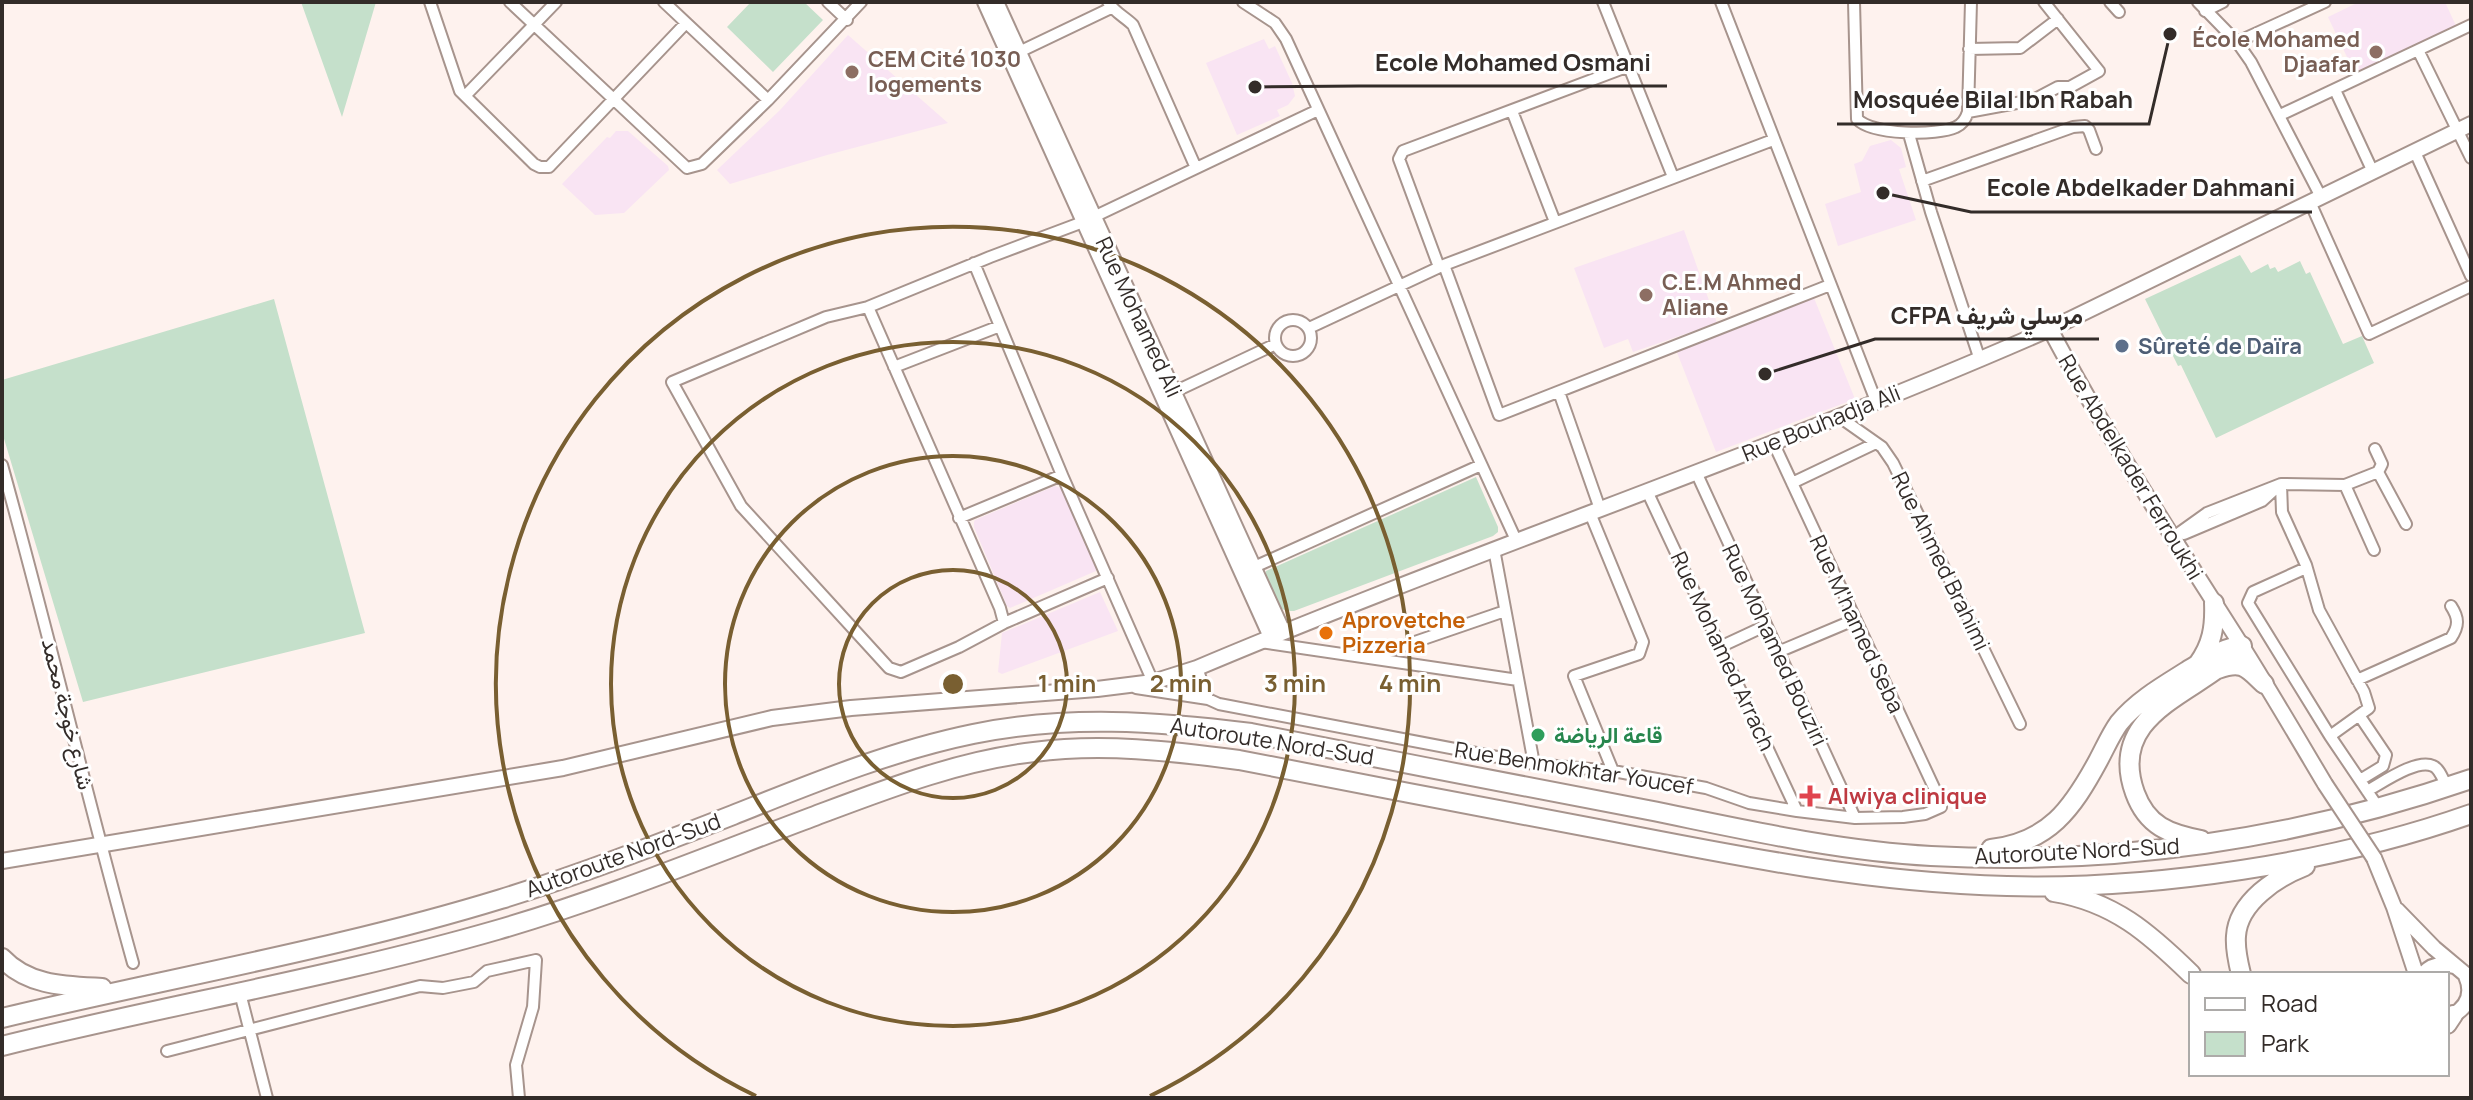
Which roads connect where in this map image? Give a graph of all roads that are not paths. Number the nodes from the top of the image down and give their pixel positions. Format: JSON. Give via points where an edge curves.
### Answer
{"nodes":[{"id":1,"x":430,"y":2,"type":"edge"},
{"id":2,"x":510,"y":2,"type":"edge"},
{"id":3,"x":556,"y":2,"type":"edge"},
{"id":4,"x":664,"y":2,"type":"edge"},
{"id":5,"x":828,"y":2,"type":"edge"},
{"id":6,"x":861,"y":2,"type":"edge"},
{"id":7,"x":985,"y":2,"type":"edge"},
{"id":8,"x":996,"y":2,"type":"edge"},
{"id":9,"x":1243,"y":2,"type":"edge"},
{"id":10,"x":1603,"y":2,"type":"edge"},
{"id":11,"x":1721,"y":2,"type":"edge"},
{"id":12,"x":1854,"y":2,"type":"edge"},
{"id":13,"x":1971,"y":2,"type":"edge"},
{"id":14,"x":2044,"y":2,"type":"edge"},
{"id":15,"x":2110,"y":2,"type":"edge"},
{"id":16,"x":2190,"y":2,"type":"edge"},
{"id":17,"x":2223,"y":2,"type":"edge"},
{"id":18,"x":2325,"y":2,"type":"edge"},
{"id":19,"x":1110,"y":5,"type":"edge"},
{"id":20,"x":2201,"y":6,"type":"edge"},
{"id":21,"x":2119,"y":12,"type":"dead end"},
{"id":22,"x":2058,"y":19,"type":"junction"},
{"id":23,"x":847,"y":20,"type":"junction"},
{"id":24,"x":686,"y":23,"type":"junction"},
{"id":25,"x":533,"y":25,"type":"junction"},
{"id":26,"x":2471,"y":25,"type":"edge"},
{"id":27,"x":2237,"y":42,"type":"junction"},
{"id":28,"x":1969,"y":49,"type":"junction"},
{"id":29,"x":2418,"y":50,"type":"junction"},
{"id":30,"x":1019,"y":52,"type":"junction"},
{"id":31,"x":1629,"y":66,"type":"junction"},
{"id":32,"x":2335,"y":90,"type":"junction"},
{"id":33,"x":465,"y":96,"type":"junction"},
{"id":34,"x":613,"y":100,"type":"junction"},
{"id":35,"x":768,"y":100,"type":"junction"},
{"id":36,"x":1318,"y":110,"type":"junction"},
{"id":37,"x":1512,"y":111,"type":"junction"},
{"id":38,"x":1968,"y":112,"type":"junction"},
{"id":39,"x":2280,"y":115,"type":"junction"},
{"id":40,"x":2464,"y":127,"type":"edge"},
{"id":41,"x":1909,"y":134,"type":"junction"},
{"id":42,"x":1773,"y":140,"type":"junction"},
{"id":43,"x":2096,"y":149,"type":"dead end"},
{"id":44,"x":2415,"y":152,"type":"junction"},
{"id":45,"x":2471,"y":158,"type":"edge"},
{"id":46,"x":1196,"y":168,"type":"junction"},
{"id":47,"x":2373,"y":172,"type":"junction"},
{"id":48,"x":1673,"y":177,"type":"junction"},
{"id":49,"x":1922,"y":181,"type":"junction"},
{"id":50,"x":2315,"y":199,"type":"junction"},
{"id":51,"x":1089,"y":220,"type":"junction"},
{"id":52,"x":1555,"y":222,"type":"junction"},
{"id":53,"x":974,"y":263,"type":"junction"},
{"id":54,"x":1442,"y":266,"type":"junction"},
{"id":55,"x":2471,"y":276,"type":"edge"},
{"id":56,"x":1398,"y":285,"type":"junction"},
{"id":57,"x":1830,"y":285,"type":"junction"},
{"id":58,"x":2471,"y":286,"type":"edge"},
{"id":59,"x":868,"y":307,"type":"junction"},
{"id":60,"x":1000,"y":326,"type":"junction"},
{"id":61,"x":1309,"y":328,"type":"junction"},
{"id":62,"x":2050,"y":329,"type":"junction"},
{"id":63,"x":1276,"y":344,"type":"junction"},
{"id":64,"x":1980,"y":360,"type":"junction"},
{"id":65,"x":894,"y":367,"type":"junction"},
{"id":66,"x":1174,"y":392,"type":"junction"},
{"id":67,"x":1559,"y":392,"type":"junction"},
{"id":68,"x":1876,"y":401,"type":"junction"},
{"id":69,"x":1838,"y":416,"type":"junction"},
{"id":70,"x":1773,"y":442,"type":"junction"},
{"id":71,"x":1876,"y":443,"type":"junction"},
{"id":72,"x":2375,"y":449,"type":"dead end"},
{"id":73,"x":2,"y":465,"type":"edge"},
{"id":74,"x":1481,"y":465,"type":"junction"},
{"id":75,"x":1696,"y":472,"type":"junction"},
{"id":76,"x":2378,"y":472,"type":"junction"},
{"id":77,"x":1062,"y":475,"type":"junction"},
{"id":78,"x":1792,"y":483,"type":"junction"},
{"id":79,"x":2281,"y":484,"type":"junction"},
{"id":80,"x":2345,"y":485,"type":"junction"},
{"id":81,"x":1647,"y":491,"type":"junction"},
{"id":82,"x":1595,"y":511,"type":"junction"},
{"id":83,"x":959,"y":518,"type":"junction"},
{"id":84,"x":2406,"y":524,"type":"dead end"},
{"id":85,"x":2172,"y":538,"type":"junction"},
{"id":86,"x":1516,"y":540,"type":"junction"},
{"id":87,"x":1494,"y":549,"type":"junction"},
{"id":88,"x":2374,"y":550,"type":"dead end"},
{"id":89,"x":1252,"y":568,"type":"junction"},
{"id":90,"x":2306,"y":568,"type":"junction"},
{"id":91,"x":1108,"y":578,"type":"junction"},
{"id":92,"x":2214,"y":603,"type":"junction"},
{"id":93,"x":2451,"y":606,"type":"dead end"},
{"id":94,"x":1505,"y":611,"type":"junction"},
{"id":95,"x":1854,"y":620,"type":"junction"},
{"id":96,"x":1004,"y":623,"type":"junction"},
{"id":97,"x":1765,"y":626,"type":"junction"},
{"id":98,"x":1271,"y":637,"type":"junction"},
{"id":99,"x":1722,"y":646,"type":"junction"},
{"id":100,"x":2242,"y":646,"type":"junction"},
{"id":101,"x":1778,"y":652,"type":"junction"},
{"id":102,"x":1368,"y":658,"type":"junction"},
{"id":103,"x":2207,"y":667,"type":"junction"},
{"id":104,"x":1197,"y":668,"type":"junction"},
{"id":105,"x":1518,"y":680,"type":"junction"},
{"id":106,"x":2357,"y":680,"type":"junction"},
{"id":107,"x":1153,"y":682,"type":"junction"},
{"id":108,"x":2264,"y":684,"type":"junction"},
{"id":109,"x":1123,"y":686,"type":"junction"},
{"id":110,"x":1208,"y":699,"type":"junction"},
{"id":111,"x":2359,"y":715,"type":"junction"},
{"id":112,"x":2020,"y":724,"type":"dead end"},
{"id":113,"x":2330,"y":736,"type":"junction"},
{"id":114,"x":1534,"y":764,"type":"junction"},
{"id":115,"x":2471,"y":768,"type":"edge"},
{"id":116,"x":1613,"y":771,"type":"junction"},
{"id":117,"x":2471,"y":779,"type":"edge"},
{"id":118,"x":2360,"y":780,"type":"junction"},
{"id":119,"x":2447,"y":787,"type":"junction"},
{"id":120,"x":2367,"y":791,"type":"junction"},
{"id":121,"x":1941,"y":807,"type":"joint"},
{"id":122,"x":2378,"y":807,"type":"junction"},
{"id":123,"x":1797,"y":811,"type":"junction"},
{"id":124,"x":2471,"y":814,"type":"edge"},
{"id":125,"x":1855,"y":818,"type":"junction"},
{"id":126,"x":2251,"y":837,"type":"junction"},
{"id":127,"x":2397,"y":837,"type":"junction"},
{"id":128,"x":100,"y":846,"type":"junction"},
{"id":129,"x":1930,"y":856,"type":"junction"},
{"id":130,"x":2,"y":861,"type":"edge"},
{"id":131,"x":2007,"y":886,"type":"junction"},
{"id":132,"x":2394,"y":907,"type":"junction"},
{"id":133,"x":2,"y":958,"type":"edge"},
{"id":134,"x":133,"y":963,"type":"dead end"},
{"id":135,"x":2189,"y":972,"type":"edge"},
{"id":136,"x":2241,"y":972,"type":"edge"},
{"id":137,"x":2415,"y":972,"type":"edge"},
{"id":138,"x":2425,"y":972,"type":"edge"},
{"id":139,"x":2464,"y":973,"type":"edge"},
{"id":140,"x":121,"y":990,"type":"junction"},
{"id":141,"x":240,"y":993,"type":"junction"},
{"id":142,"x":2454,"y":1017,"type":"edge"},
{"id":143,"x":2,"y":1018,"type":"edge"},
{"id":144,"x":250,"y":1030,"type":"junction"},
{"id":145,"x":2,"y":1046,"type":"edge"},
{"id":146,"x":167,"y":1051,"type":"dead end"},
{"id":147,"x":267,"y":1098,"type":"edge"},
{"id":148,"x":519,"y":1098,"type":"edge"}],
"edges":[{"from":1,"to":33,"type":"street"},
{"from":2,"to":25,"type":"street"},
{"from":3,"to":25,"type":"street"},
{"from":4,"to":24,"type":"street"},
{"from":5,"to":23,"type":"street"},
{"from":6,"to":23,"type":"street"},
{"from":7,"to":51,"type":"main road"},
{"from":8,"to":30,"type":"main road","name":"Rue Mohamed Ali"},
{"from":9,"to":36,"type":"street","via":[[1281,31]]},
{"from":10,"to":31,"type":"street"},
{"from":11,"to":42,"type":"street"},
{"from":12,"to":41,"type":"street","via":[[1857,119],[1866,127]]},
{"from":13,"to":28,"type":"street"},
{"from":14,"to":22,"type":"street"},
{"from":15,"to":21,"type":"street"},
{"from":16,"to":20,"type":"street"},
{"from":17,"to":20,"type":"street"},
{"from":18,"to":27,"type":"street"},
{"from":19,"to":30,"type":"street"},
{"from":19,"to":46,"type":"street","via":[[1133,25]]},
{"from":20,"to":27,"type":"street"},
{"from":22,"to":28,"type":"street","via":[[2020,48]]},
{"from":22,"to":38,"type":"street","via":[[2099,71],[2033,100]]},
{"from":23,"to":35,"type":"street"},
{"from":24,"to":34,"type":"street"},
{"from":24,"to":35,"type":"street"},
{"from":25,"to":33,"type":"street"},
{"from":25,"to":34,"type":"street"},
{"from":26,"to":29,"type":"street"},
{"from":27,"to":39,"type":"street"},
{"from":28,"to":38,"type":"street"},
{"from":29,"to":32,"type":"street"},
{"from":29,"to":40,"type":"street"},
{"from":30,"to":51,"type":"main road","name":"Rue Mohamed Ali"},
{"from":31,"to":37,"type":"street"},
{"from":31,"to":48,"type":"street"},
{"from":32,"to":39,"type":"street"},
{"from":32,"to":47,"type":"street"},
{"from":33,"to":34,"type":"street","via":[[534,164],[545,168]]},
{"from":34,"to":35,"type":"street","via":[[687,168],[702,164]]},
{"from":36,"to":46,"type":"street"},
{"from":36,"to":56,"type":"street"},
{"from":37,"to":52,"type":"street"},
{"from":37,"to":54,"type":"street","via":[[1401,154]]},
{"from":38,"to":41,"type":"street","via":[[1955,128]]},
{"from":39,"to":50,"type":"street"},
{"from":40,"to":44,"type":"main road","name":"Rue Bouhadja Ali"},
{"from":40,"to":45,"type":"street"},
{"from":41,"to":49,"type":"street"},
{"from":42,"to":48,"type":"street"},
{"from":42,"to":57,"type":"street"},
{"from":43,"to":49,"type":"street","via":[[2085,126],[2073,127]]},
{"from":44,"to":47,"type":"main road","name":"Rue Bouhadja Ali"},
{"from":44,"to":55,"type":"street"},
{"from":46,"to":51,"type":"street"},
{"from":47,"to":50,"type":"main road","name":"Rue Bouhadja Ali"},
{"from":48,"to":52,"type":"street"},
{"from":49,"to":64,"type":"street"},
{"from":50,"to":58,"type":"street","via":[[2369,334]]},
{"from":50,"to":62,"type":"main road","name":"Rue Bouhadja Ali"},
{"from":51,"to":53,"type":"street"},
{"from":51,"to":66,"type":"main road","name":"Rue Mohamed Ali"},
{"from":51,"to":98,"type":"main road"},
{"from":52,"to":54,"type":"street"},
{"from":53,"to":59,"type":"street"},
{"from":53,"to":60,"type":"street"},
{"from":54,"to":56,"type":"street"},
{"from":54,"to":67,"type":"street","via":[[1499,415]]},
{"from":56,"to":61,"type":"street"},
{"from":56,"to":74,"type":"street"},
{"from":57,"to":67,"type":"street"},
{"from":57,"to":68,"type":"street"},
{"from":59,"to":65,"type":"street"},
{"from":59,"to":96,"type":"street","via":[[826,317],[672,382],[741,506],[889,668],[901,672]]},
{"from":60,"to":65,"type":"street"},
{"from":60,"to":77,"type":"street"},
{"from":61,"to":63,"type":"street","via":[[1297,320],[1286,321],[1276,333]]},
{"from":61,"to":63,"type":"street","via":[[1311,340],[1301,354],[1290,356]]},
{"from":62,"to":64,"type":"main road","name":"Rue Bouhadja Ali"},
{"from":62,"to":85,"type":"main road","name":"Rue Abdelkader Ferroukhi"},
{"from":63,"to":66,"type":"street"},
{"from":64,"to":68,"type":"main road","name":"Rue Bouhadja Ali"},
{"from":65,"to":83,"type":"street"},
{"from":66,"to":89,"type":"main road","name":"Rue Mohamed Ali"},
{"from":67,"to":82,"type":"street"},
{"from":68,"to":69,"type":"main road","name":"Rue Bouhadja Ali"},
{"from":69,"to":70,"type":"main road","name":"Rue Bouhadja Ali"},
{"from":69,"to":71,"type":"street","name":"Rue Ahmed Brahimi"},
{"from":70,"to":75,"type":"main road","name":"Rue Bouhadja Ali"},
{"from":70,"to":78,"type":"street","name":"Rue M'hamed Seba"},
{"from":71,"to":78,"type":"street"},
{"from":71,"to":112,"type":"street","name":"Rue Ahmed Brahimi","via":[[1893,463]]},
{"from":72,"to":76,"type":"street","via":[[2382,464]]},
{"from":73,"to":128,"type":"street","name":"شارع خوجة محمد"},
{"from":74,"to":86,"type":"street"},
{"from":74,"to":89,"type":"street"},
{"from":75,"to":81,"type":"main road","name":"Rue Bouhadja Ali"},
{"from":75,"to":97,"type":"street","name":"Rue Mohamed Bouziri"},
{"from":76,"to":80,"type":"street"},
{"from":76,"to":84,"type":"street"},
{"from":77,"to":83,"type":"street"},
{"from":77,"to":91,"type":"street"},
{"from":78,"to":95,"type":"street","name":"Rue M'hamed Seba"},
{"from":79,"to":80,"type":"street"},
{"from":79,"to":85,"type":"street","via":[[2262,501]]},
{"from":79,"to":90,"type":"street","via":[[2282,512]]},
{"from":80,"to":88,"type":"street"},
{"from":81,"to":82,"type":"main road","name":"Rue Bouhadja Ali"},
{"from":81,"to":99,"type":"street","name":"Rue Mohamed Arrach"},
{"from":82,"to":86,"type":"main road","name":"Rue Bouhadja Ali"},
{"from":82,"to":116,"type":"street","via":[[1643,642],[1639,654],[1574,676]]},
{"from":83,"to":96,"type":"street"},
{"from":85,"to":92,"type":"main road","name":"Rue Abdelkader Ferroukhi"},
{"from":86,"to":87,"type":"main road","name":"Rue Bouhadja Ali"},
{"from":87,"to":94,"type":"street"},
{"from":87,"to":98,"type":"main road","name":"Rue Bouhadja Ali"},
{"from":89,"to":98,"type":"main road","name":"Rue Mohamed Ali"},
{"from":90,"to":106,"type":"street","via":[[2319,610]]},
{"from":90,"to":113,"type":"street","via":[[2253,592],[2248,603]]},
{"from":91,"to":96,"type":"street"},
{"from":91,"to":107,"type":"street"},
{"from":92,"to":100,"type":"main road","name":"Rue Abdelkader Ferroukhi"},
{"from":92,"to":103,"type":"highway"},
{"from":93,"to":106,"type":"street","via":[[2458,622],[2451,638]]},
{"from":94,"to":102,"type":"street"},
{"from":94,"to":105,"type":"street"},
{"from":95,"to":101,"type":"street"},
{"from":95,"to":121,"type":"street","name":"Rue M'hamed Seba"},
{"from":97,"to":99,"type":"street"},
{"from":97,"to":101,"type":"street","name":"Rue Mohamed Bouziri"},
{"from":98,"to":102,"type":"street"},
{"from":98,"to":104,"type":"main road","name":"Rue Bouhadja Ali"},
{"from":99,"to":123,"type":"street","name":"Rue Mohamed Arrach"},
{"from":100,"to":103,"type":"highway"},
{"from":100,"to":108,"type":"main road","name":"Rue Abdelkader Ferroukhi"},
{"from":101,"to":125,"type":"street","name":"Rue Mohamed Bouziri"},
{"from":102,"to":105,"type":"street"},
{"from":103,"to":108,"type":"highway","via":[[2240,665]]},
{"from":103,"to":126,"type":"highway","via":[[2138,732],[2131,781],[2144,812],[2164,829],[2203,840]]},
{"from":103,"to":129,"type":"highway","via":[[2132,709],[2080,795],[2053,826],[2007,847]]},
{"from":104,"to":107,"type":"main road","name":"Rue Bouhadja Ali"},
{"from":104,"to":110,"type":"street"},
{"from":105,"to":114,"type":"street"},
{"from":106,"to":111,"type":"street","via":[[2369,708]]},
{"from":107,"to":109,"type":"main road","name":"Rue Bouhadja Ali"},
{"from":108,"to":132,"type":"main road","name":"Rue Abdelkader Ferroukhi","bridge":true,"via":[[2374,858]]},
{"from":109,"to":110,"type":"street","name":"Rue Benmokhtar Youcef"},
{"from":109,"to":128,"type":"main road","name":"Rue Bouhadja Ali","via":[[772,718],[563,768]]},
{"from":110,"to":114,"type":"street","name":"Rue Benmokhtar Youcef"},
{"from":111,"to":113,"type":"street"},
{"from":111,"to":118,"type":"street","via":[[2386,755],[2383,766]]},
{"from":113,"to":118,"type":"street"},
{"from":114,"to":116,"type":"street","name":"Rue Benmokhtar Youcef"},
{"from":115,"to":119,"type":"main road"},
{"from":116,"to":123,"type":"street","name":"Rue Benmokhtar Youcef"},
{"from":117,"to":119,"type":"highway","name":"Autoroute Nord-Sud"},
{"from":118,"to":120,"type":"street"},
{"from":119,"to":120,"type":"street","via":[[2437,769],[2425,764]]},
{"from":119,"to":122,"type":"highway","name":"Autoroute Nord-Sud"},
{"from":120,"to":122,"type":"street"},
{"from":121,"to":125,"type":"street","name":"Rue Benmokhtar Youcef","via":[[1903,817]]},
{"from":122,"to":126,"type":"highway","name":"Autoroute Nord-Sud"},
{"from":123,"to":125,"type":"street","name":"Rue Benmokhtar Youcef"},
{"from":124,"to":127,"type":"highway","name":"Autoroute Nord-Sud"},
{"from":126,"to":129,"type":"highway","name":"Autoroute Nord-Sud","via":[[2106,854]]},
{"from":127,"to":131,"type":"highway","name":"Autoroute Nord-Sud","via":[[2189,876]]},
{"from":127,"to":136,"type":"highway","via":[[2320,860],[2272,883],[2251,903],[2236,934]]},
{"from":128,"to":130,"type":"main road","name":"Rue Bouhadja Ali"},
{"from":128,"to":134,"type":"street","name":"شارع خوجة محمد"},
{"from":129,"to":140,"type":"highway","name":"Autoroute Nord-Sud","via":[[1792,839],[1251,733],[1125,721],[1060,724],[973,734],[887,757],[468,909]]},
{"from":131,"to":135,"type":"highway","via":[[2080,898],[2120,914]]},
{"from":131,"to":141,"type":"highway","name":"Autoroute Nord-Sud","via":[[1799,867],[1239,760],[1080,749],[1034,752],[941,771],[564,909],[413,953]]},
{"from":132,"to":137,"type":"main road","name":"Rue Abdelkader Ferroukhi"},
{"from":132,"to":139,"type":"main road"},
{"from":133,"to":140,"type":"highway","via":[[38,981]]},
{"from":138,"to":139,"type":"main road","via":[[2440,964]]},
{"from":139,"to":142,"type":"main road","via":[[2468,1001]]},
{"from":140,"to":143,"type":"highway","name":"Autoroute Nord-Sud"},
{"from":141,"to":144,"type":"street"},
{"from":141,"to":145,"type":"highway","name":"Autoroute Nord-Sud"},
{"from":144,"to":146,"type":"street"},
{"from":144,"to":147,"type":"street"},
{"from":144,"to":148,"type":"street","via":[[420,986],[474,982],[487,971],[536,960],[533,1007],[516,1065]]}]}
